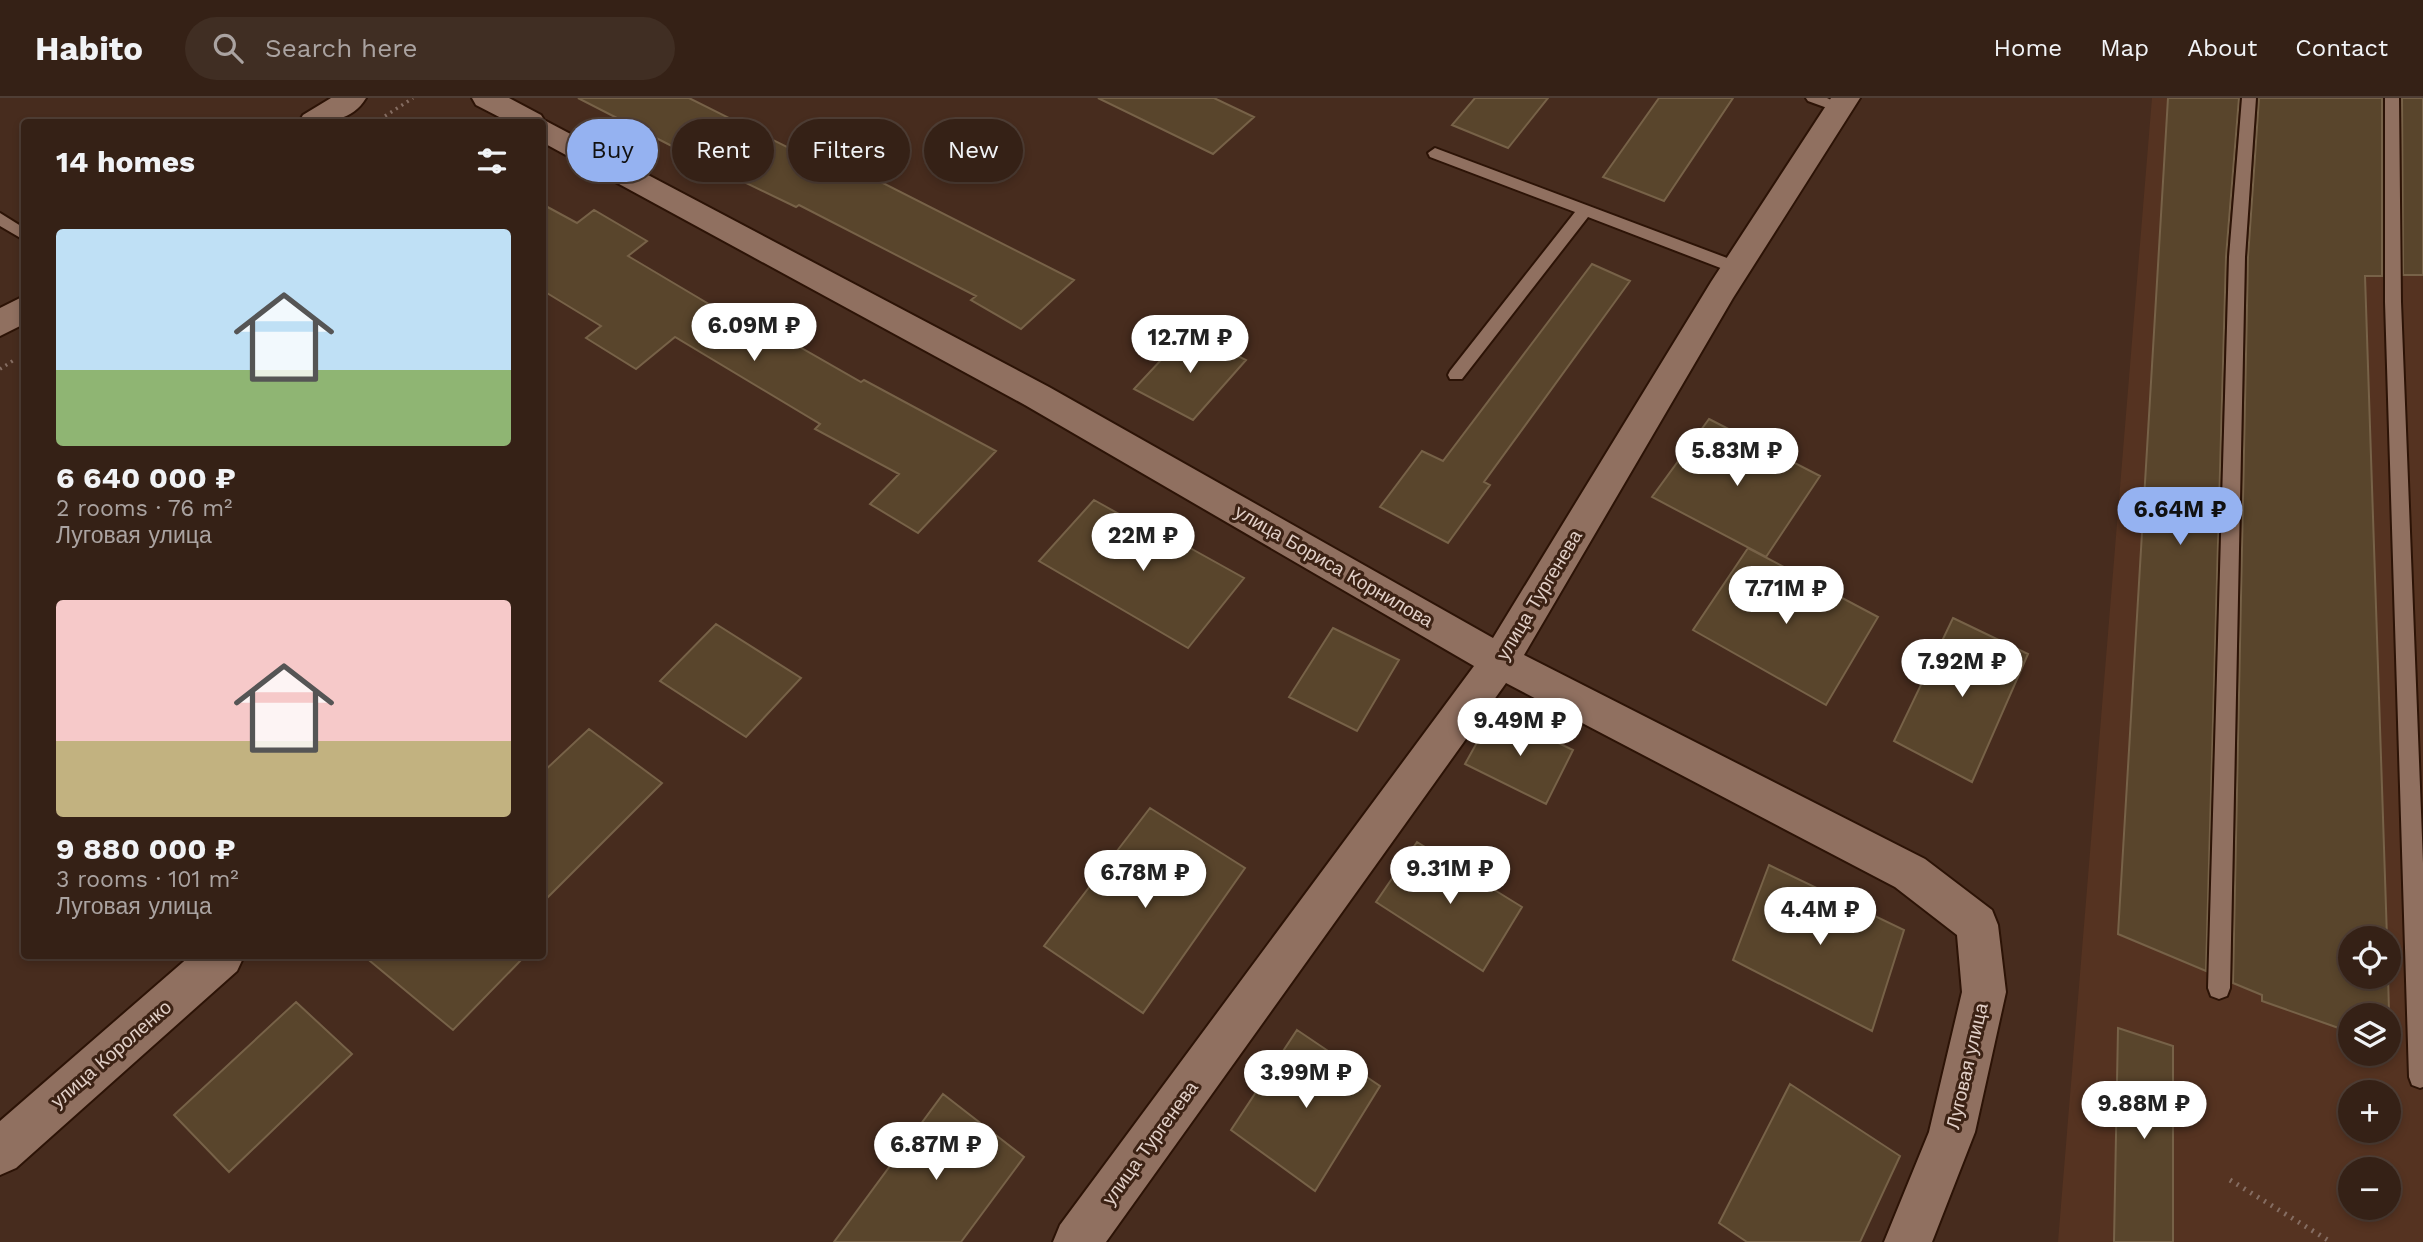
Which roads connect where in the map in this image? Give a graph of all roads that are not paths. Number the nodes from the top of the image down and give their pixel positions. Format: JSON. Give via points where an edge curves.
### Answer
{"nodes":[{"id":1,"x":352,"y":98,"type":"edge"},
{"id":2,"x":486,"y":98,"type":"edge"},
{"id":3,"x":2249,"y":98,"type":"edge"},
{"id":4,"x":2392,"y":98,"type":"edge"},
{"id":5,"x":1833,"y":101,"type":"edge"},
{"id":6,"x":318,"y":119,"type":"edge"},
{"id":7,"x":525,"y":119,"type":"edge"},
{"id":8,"x":546,"y":131,"type":"edge"},
{"id":9,"x":1435,"y":153,"type":"dead end"},
{"id":10,"x":1585,"y":210,"type":"junction"},
{"id":11,"x":0,"y":218,"type":"edge"},
{"id":12,"x":21,"y":232,"type":"edge"},
{"id":13,"x":1737,"y":268,"type":"junction"},
{"id":14,"x":21,"y":310,"type":"edge"},
{"id":15,"x":0,"y":324,"type":"edge"},
{"id":16,"x":1456,"y":375,"type":"dead end"},
{"id":17,"x":1500,"y":661,"type":"junction"},
{"id":18,"x":1910,"y":873,"type":"joint"},
{"id":19,"x":219,"y":959,"type":"edge"},
{"id":20,"x":2218,"y":988,"type":"dead end"},
{"id":21,"x":2420,"y":1077,"type":"dead end"},
{"id":22,"x":0,"y":1152,"type":"edge"},
{"id":23,"x":1077,"y":1242,"type":"edge"},
{"id":24,"x":1908,"y":1242,"type":"edge"}],
"edges":[{"from":1,"to":6,"type":"street"},
{"from":2,"to":7,"type":"street"},
{"from":3,"to":20,"type":"lane","via":[[2238,257]]},
{"from":4,"to":21,"type":"lane","via":[[2393,302]]},
{"from":5,"to":13,"type":"street","name":"улица Тургенева"},
{"from":8,"to":17,"type":"street","name":"улица Бориса Корнилова","via":[[1037,396]]},
{"from":9,"to":10,"type":"lane"},
{"from":10,"to":13,"type":"lane"},
{"from":10,"to":16,"type":"lane"},
{"from":11,"to":12,"type":"lane"},
{"from":13,"to":17,"type":"street","name":"улица Тургенева"},
{"from":14,"to":15,"type":"street"},
{"from":17,"to":18,"type":"street","name":"улица Бориса Корнилова"},
{"from":17,"to":23,"type":"street","name":"улица Тургенева"},
{"from":18,"to":24,"type":"street","name":"Луговая улица","via":[[1977,925],[1984,992],[1952,1132]]},
{"from":19,"to":22,"type":"street","name":"улица Короленко"}]}
